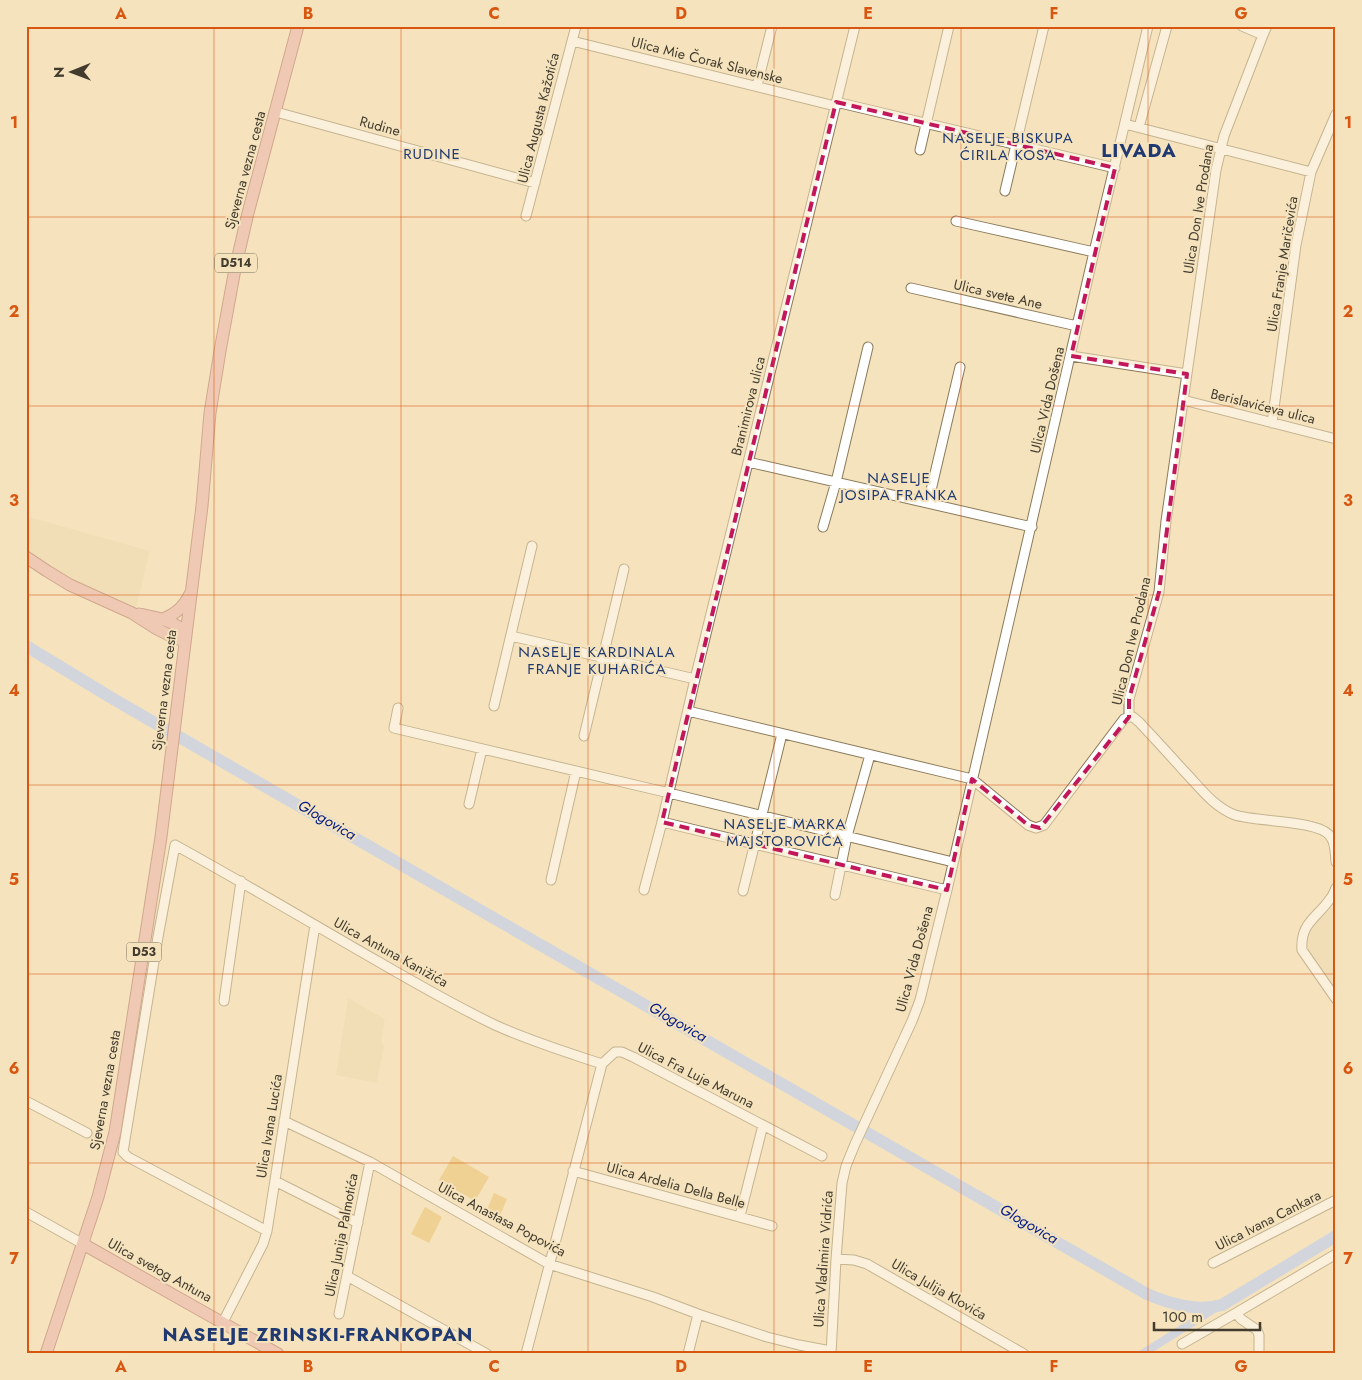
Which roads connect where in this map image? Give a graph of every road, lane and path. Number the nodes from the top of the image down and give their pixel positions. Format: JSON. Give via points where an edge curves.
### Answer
{"nodes":[{"id":1,"x":298,"y":26,"type":"edge"},
{"id":2,"x":576,"y":26,"type":"edge"},
{"id":3,"x":772,"y":26,"type":"edge"},
{"id":4,"x":855,"y":26,"type":"edge"},
{"id":5,"x":949,"y":26,"type":"edge"},
{"id":6,"x":1044,"y":26,"type":"edge"},
{"id":7,"x":1148,"y":26,"type":"edge"},
{"id":8,"x":1167,"y":26,"type":"edge"},
{"id":9,"x":1242,"y":26,"type":"edge"},
{"id":10,"x":1268,"y":26,"type":"edge"},
{"id":11,"x":1263,"y":35,"type":"junction"},
{"id":12,"x":572,"y":41,"type":"junction"},
{"id":13,"x":757,"y":86,"type":"junction"},
{"id":14,"x":836,"y":104,"type":"junction"},
{"id":15,"x":276,"y":112,"type":"junction"},
{"id":16,"x":1336,"y":114,"type":"edge"},
{"id":17,"x":926,"y":123,"type":"junction"},
{"id":18,"x":1125,"y":124,"type":"junction"},
{"id":19,"x":1139,"y":127,"type":"junction"},
{"id":20,"x":1016,"y":145,"type":"junction"},
{"id":21,"x":1221,"y":148,"type":"junction"},
{"id":22,"x":920,"y":150,"type":"dead end"},
{"id":23,"x":1115,"y":168,"type":"junction"},
{"id":24,"x":1311,"y":172,"type":"junction"},
{"id":25,"x":535,"y":183,"type":"junction"},
{"id":26,"x":1005,"y":190,"type":"dead end"},
{"id":27,"x":526,"y":216,"type":"dead end"},
{"id":28,"x":956,"y":221,"type":"dead end"},
{"id":29,"x":1094,"y":252,"type":"junction"},
{"id":30,"x":912,"y":288,"type":"dead end"},
{"id":31,"x":1077,"y":326,"type":"junction"},
{"id":32,"x":868,"y":347,"type":"dead end"},
{"id":33,"x":1071,"y":356,"type":"junction"},
{"id":34,"x":960,"y":367,"type":"dead end"},
{"id":35,"x":1187,"y":374,"type":"junction"},
{"id":36,"x":1183,"y":400,"type":"junction"},
{"id":37,"x":1272,"y":423,"type":"junction"},
{"id":38,"x":1336,"y":439,"type":"edge"},
{"id":39,"x":748,"y":462,"type":"junction"},
{"id":40,"x":836,"y":482,"type":"junction"},
{"id":41,"x":928,"y":503,"type":"junction"},
{"id":42,"x":823,"y":527,"type":"dead end"},
{"id":43,"x":1032,"y":527,"type":"junction"},
{"id":44,"x":532,"y":546,"type":"dead end"},
{"id":45,"x":26,"y":557,"type":"edge"},
{"id":46,"x":624,"y":569,"type":"dead end"},
{"id":47,"x":192,"y":590,"type":"junction"},
{"id":48,"x":132,"y":613,"type":"junction"},
{"id":49,"x":159,"y":620,"type":"junction"},
{"id":50,"x":511,"y":636,"type":"junction"},
{"id":51,"x":186,"y":638,"type":"junction"},
{"id":52,"x":603,"y":658,"type":"junction"},
{"id":53,"x":695,"y":679,"type":"junction"},
{"id":54,"x":494,"y":706,"type":"dead end"},
{"id":55,"x":398,"y":708,"type":"dead end"},
{"id":56,"x":688,"y":712,"type":"junction"},
{"id":57,"x":1128,"y":717,"type":"junction"},
{"id":58,"x":782,"y":734,"type":"junction"},
{"id":59,"x":584,"y":736,"type":"dead end"},
{"id":60,"x":482,"y":748,"type":"junction"},
{"id":61,"x":870,"y":755,"type":"junction"},
{"id":62,"x":576,"y":771,"type":"junction"},
{"id":63,"x":972,"y":779,"type":"junction"},
{"id":64,"x":669,"y":793,"type":"junction"},
{"id":65,"x":469,"y":804,"type":"dead end"},
{"id":66,"x":762,"y":816,"type":"junction"},
{"id":67,"x":662,"y":822,"type":"junction"},
{"id":68,"x":847,"y":836,"type":"junction"},
{"id":69,"x":1334,"y":838,"type":"edge"},
{"id":70,"x":755,"y":844,"type":"junction"},
{"id":71,"x":953,"y":862,"type":"junction"},
{"id":72,"x":1336,"y":862,"type":"edge"},
{"id":73,"x":841,"y":865,"type":"junction"},
{"id":74,"x":552,"y":880,"type":"dead end"},
{"id":75,"x":241,"y":881,"type":"junction"},
{"id":76,"x":1336,"y":888,"type":"edge"},
{"id":77,"x":644,"y":890,"type":"dead end"},
{"id":78,"x":947,"y":890,"type":"junction"},
{"id":79,"x":743,"y":891,"type":"dead end"},
{"id":80,"x":835,"y":895,"type":"dead end"},
{"id":81,"x":315,"y":925,"type":"junction"},
{"id":82,"x":152,"y":935,"type":"junction"},
{"id":83,"x":1336,"y":999,"type":"edge"},
{"id":84,"x":224,"y":1001,"type":"dead end"},
{"id":85,"x":602,"y":1064,"type":"junction"},
{"id":86,"x":26,"y":1101,"type":"edge"},
{"id":87,"x":284,"y":1121,"type":"junction"},
{"id":88,"x":763,"y":1125,"type":"junction"},
{"id":89,"x":87,"y":1133,"type":"dead end"},
{"id":90,"x":822,"y":1156,"type":"dead end"},
{"id":91,"x":370,"y":1162,"type":"junction"},
{"id":92,"x":846,"y":1166,"type":"joint"},
{"id":93,"x":573,"y":1171,"type":"junction"},
{"id":94,"x":275,"y":1181,"type":"junction"},
{"id":95,"x":1336,"y":1200,"type":"edge"},
{"id":96,"x":26,"y":1212,"type":"edge"},
{"id":97,"x":740,"y":1216,"type":"junction"},
{"id":98,"x":358,"y":1223,"type":"junction"},
{"id":99,"x":772,"y":1226,"type":"dead end"},
{"id":100,"x":267,"y":1231,"type":"junction"},
{"id":101,"x":83,"y":1244,"type":"junction"},
{"id":102,"x":1336,"y":1254,"type":"edge"},
{"id":103,"x":836,"y":1259,"type":"junction"},
{"id":104,"x":1213,"y":1263,"type":"dead end"},
{"id":105,"x":549,"y":1264,"type":"junction"},
{"id":106,"x":347,"y":1276,"type":"junction"},
{"id":107,"x":1236,"y":1313,"type":"junction"},
{"id":108,"x":340,"y":1314,"type":"dead end"},
{"id":109,"x":698,"y":1314,"type":"junction"},
{"id":110,"x":223,"y":1322,"type":"junction"},
{"id":111,"x":1182,"y":1344,"type":"dead end"},
{"id":112,"x":831,"y":1352,"type":"edge"},
{"id":113,"x":46,"y":1354,"type":"edge"},
{"id":114,"x":278,"y":1354,"type":"edge"},
{"id":115,"x":487,"y":1354,"type":"edge"},
{"id":116,"x":526,"y":1354,"type":"edge"},
{"id":117,"x":688,"y":1354,"type":"edge"},
{"id":118,"x":1024,"y":1354,"type":"edge"},
{"id":119,"x":1260,"y":1354,"type":"edge"}],
"edges":[{"from":1,"to":15,"type":"main road","name":"Sjeverna vezna cesta","number":"D514"},
{"from":2,"to":12,"type":"street","name":"Ulica Augusta Kažotića"},
{"from":3,"to":13,"type":"street"},
{"from":4,"to":14,"type":"street","name":"Branimirova ulica"},
{"from":5,"to":17,"type":"street"},
{"from":6,"to":20,"type":"street"},
{"from":7,"to":18,"type":"street","name":"Ulica Vida Došena"},
{"from":8,"to":19,"type":"street"},
{"from":9,"to":11,"type":"street"},
{"from":10,"to":11,"type":"street","name":"Ulica Don Ive Prodana"},
{"from":11,"to":21,"type":"street","name":"Ulica Don Ive Prodana"},
{"from":12,"to":13,"type":"street","name":"Ulica Mie Čorak Slavenske"},
{"from":12,"to":25,"type":"street","name":"Ulica Augusta Kažotića"},
{"from":13,"to":14,"type":"street","name":"Ulica Mie Čorak Slavenske"},
{"from":14,"to":17,"type":"street"},
{"from":14,"to":39,"type":"street","name":"Branimirova ulica"},
{"from":15,"to":25,"type":"street","name":"Rudine"},
{"from":15,"to":47,"type":"main road","name":"Sjeverna vezna cesta","number":"D514","via":[[248,213],[224,324],[210,413]]},
{"from":16,"to":24,"type":"street","name":"Ulica Franje Maričevića"},
{"from":17,"to":20,"type":"street"},
{"from":17,"to":22,"type":"street"},
{"from":18,"to":19,"type":"street"},
{"from":18,"to":23,"type":"street","name":"Ulica Vida Došena"},
{"from":19,"to":21,"type":"street"},
{"from":20,"to":23,"type":"street"},
{"from":20,"to":26,"type":"street"},
{"from":21,"to":24,"type":"street"},
{"from":21,"to":35,"type":"street","name":"Ulica Don Ive Prodana"},
{"from":23,"to":29,"type":"street","name":"Ulica Vida Došena"},
{"from":24,"to":37,"type":"street","name":"Ulica Franje Maričevića","via":[[1296,245]]},
{"from":25,"to":27,"type":"street","name":"Ulica Augusta Kažotića"},
{"from":28,"to":29,"type":"street"},
{"from":29,"to":31,"type":"street","name":"Ulica Vida Došena"},
{"from":30,"to":31,"type":"street","name":"Ulica svete Ane"},
{"from":31,"to":33,"type":"street","name":"Ulica Vida Došena"},
{"from":32,"to":40,"type":"street"},
{"from":33,"to":35,"type":"street"},
{"from":33,"to":43,"type":"street","name":"Ulica Vida Došena"},
{"from":34,"to":41,"type":"street"},
{"from":35,"to":36,"type":"street","name":"Ulica Don Ive Prodana"},
{"from":36,"to":37,"type":"street","name":"Berislavićeva ulica"},
{"from":36,"to":57,"type":"street","name":"Ulica Don Ive Prodana","via":[[1159,592],[1129,699]]},
{"from":37,"to":38,"type":"street","name":"Berislavićeva ulica"},
{"from":39,"to":40,"type":"street"},
{"from":39,"to":53,"type":"street","name":"Branimirova ulica"},
{"from":40,"to":41,"type":"street"},
{"from":40,"to":42,"type":"street"},
{"from":41,"to":43,"type":"street"},
{"from":43,"to":63,"type":"street","name":"Ulica Vida Došena"},
{"from":44,"to":50,"type":"street"},
{"from":45,"to":48,"type":"main road","via":[[70,585]]},
{"from":46,"to":52,"type":"street"},
{"from":47,"to":49,"type":"main road","via":[[179,609]]},
{"from":47,"to":51,"type":"main road","name":"Sjeverna vezna cesta","number":"D514"},
{"from":48,"to":49,"type":"main road"},
{"from":48,"to":51,"type":"main road","via":[[175,638]]},
{"from":49,"to":51,"type":"main road","via":[[176,625],[184,631]]},
{"from":50,"to":52,"type":"street"},
{"from":50,"to":54,"type":"street"},
{"from":51,"to":82,"type":"main road","name":"Sjeverna vezna cesta","number":"D53"},
{"from":52,"to":53,"type":"street"},
{"from":52,"to":59,"type":"street"},
{"from":53,"to":56,"type":"street","name":"Branimirova ulica"},
{"from":55,"to":60,"type":"street","via":[[394,728]]},
{"from":56,"to":58,"type":"street"},
{"from":56,"to":64,"type":"street","name":"Branimirova ulica"},
{"from":57,"to":63,"type":"street","name":"Ulica Don Ive Prodana","via":[[1040,828],[1028,825]]},
{"from":57,"to":69,"type":"street","via":[[1140,722],[1220,807],[1242,817],[1308,825]]},
{"from":58,"to":61,"type":"street"},
{"from":58,"to":66,"type":"street"},
{"from":60,"to":62,"type":"street"},
{"from":60,"to":65,"type":"street"},
{"from":61,"to":63,"type":"street"},
{"from":61,"to":68,"type":"street"},
{"from":62,"to":64,"type":"street"},
{"from":62,"to":74,"type":"street"},
{"from":63,"to":71,"type":"street","name":"Ulica Vida Došena"},
{"from":64,"to":66,"type":"street"},
{"from":64,"to":67,"type":"street","name":"Branimirova ulica"},
{"from":66,"to":68,"type":"street"},
{"from":66,"to":70,"type":"street"},
{"from":67,"to":70,"type":"street"},
{"from":67,"to":77,"type":"street","name":"Branimirova ulica"},
{"from":68,"to":71,"type":"street"},
{"from":68,"to":73,"type":"street"},
{"from":69,"to":72,"type":"street"},
{"from":70,"to":73,"type":"street"},
{"from":70,"to":79,"type":"street"},
{"from":71,"to":78,"type":"street","name":"Ulica Vida Došena"},
{"from":73,"to":78,"type":"street"},
{"from":73,"to":80,"type":"street"},
{"from":75,"to":81,"type":"street","name":"Ulica Antuna Kanižića"},
{"from":75,"to":82,"type":"street","name":"Ulica Antuna Kanižića","via":[[175,845]]},
{"from":75,"to":84,"type":"street"},
{"from":76,"to":83,"type":"street","via":[[1305,927],[1301,944]]},
{"from":78,"to":92,"type":"street","name":"Ulica Vida Došena","via":[[920,1000]]},
{"from":81,"to":85,"type":"street","name":"Ulica Antuna Kanižića","via":[[495,1025],[539,1044]]},
{"from":81,"to":87,"type":"street","name":"Ulica Ivana Lucića"},
{"from":82,"to":100,"type":"street","via":[[123,1152]]},
{"from":82,"to":101,"type":"main road","name":"Sjeverna vezna cesta","number":"D53","via":[[115,1132]]},
{"from":85,"to":88,"type":"street","name":"Ulica Fra Luje Maruna","via":[[615,1052],[622,1052]]},
{"from":85,"to":93,"type":"street"},
{"from":86,"to":89,"type":"street"},
{"from":87,"to":91,"type":"street","name":"Ulica Anastasa Popovića"},
{"from":87,"to":94,"type":"street","name":"Ulica Ivana Lucića"},
{"from":88,"to":90,"type":"street","name":"Ulica Fra Luje Maruna"},
{"from":88,"to":97,"type":"street","name":"Ulica Fra Luje Maruna"},
{"from":91,"to":98,"type":"street","name":"Ulica Junija Palmotića"},
{"from":91,"to":105,"type":"street","name":"Ulica Anastasa Popovića"},
{"from":92,"to":103,"type":"street","name":"Ulica Vladimira Vidrića"},
{"from":93,"to":97,"type":"street","name":"Ulica Ardelia Della Belle"},
{"from":93,"to":105,"type":"street"},
{"from":94,"to":98,"type":"street"},
{"from":94,"to":100,"type":"street","name":"Ulica Ivana Lucića"},
{"from":95,"to":104,"type":"street","name":"Ulica Ivana Cankara"},
{"from":96,"to":101,"type":"street","name":"Ulica svetog Antuna"},
{"from":97,"to":99,"type":"street","name":"Ulica Ardelia Della Belle"},
{"from":98,"to":106,"type":"street","name":"Ulica Junija Palmotića"},
{"from":100,"to":110,"type":"street","name":"Ulica Ivana Lucića"},
{"from":101,"to":110,"type":"main road","name":"Ulica svetog Antuna"},
{"from":101,"to":113,"type":"main road","name":"Sjeverna vezna cesta","number":"D53"},
{"from":102,"to":107,"type":"street"},
{"from":103,"to":112,"type":"street","name":"Ulica Vladimira Vidrića"},
{"from":103,"to":118,"type":"street","name":"Ulica Julija Klovića","via":[[867,1264]]},
{"from":105,"to":109,"type":"street","name":"Ulica Anastasa Popovića"},
{"from":105,"to":116,"type":"street"},
{"from":106,"to":108,"type":"street","name":"Ulica Junija Palmotića"},
{"from":106,"to":115,"type":"street"},
{"from":107,"to":111,"type":"street"},
{"from":107,"to":119,"type":"street","via":[[1257,1330]]},
{"from":109,"to":112,"type":"street","name":"Ulica Anastasa Popovića","via":[[767,1337]]},
{"from":109,"to":117,"type":"street"},
{"from":110,"to":114,"type":"main road","name":"Ulica svetog Antuna"}]}
